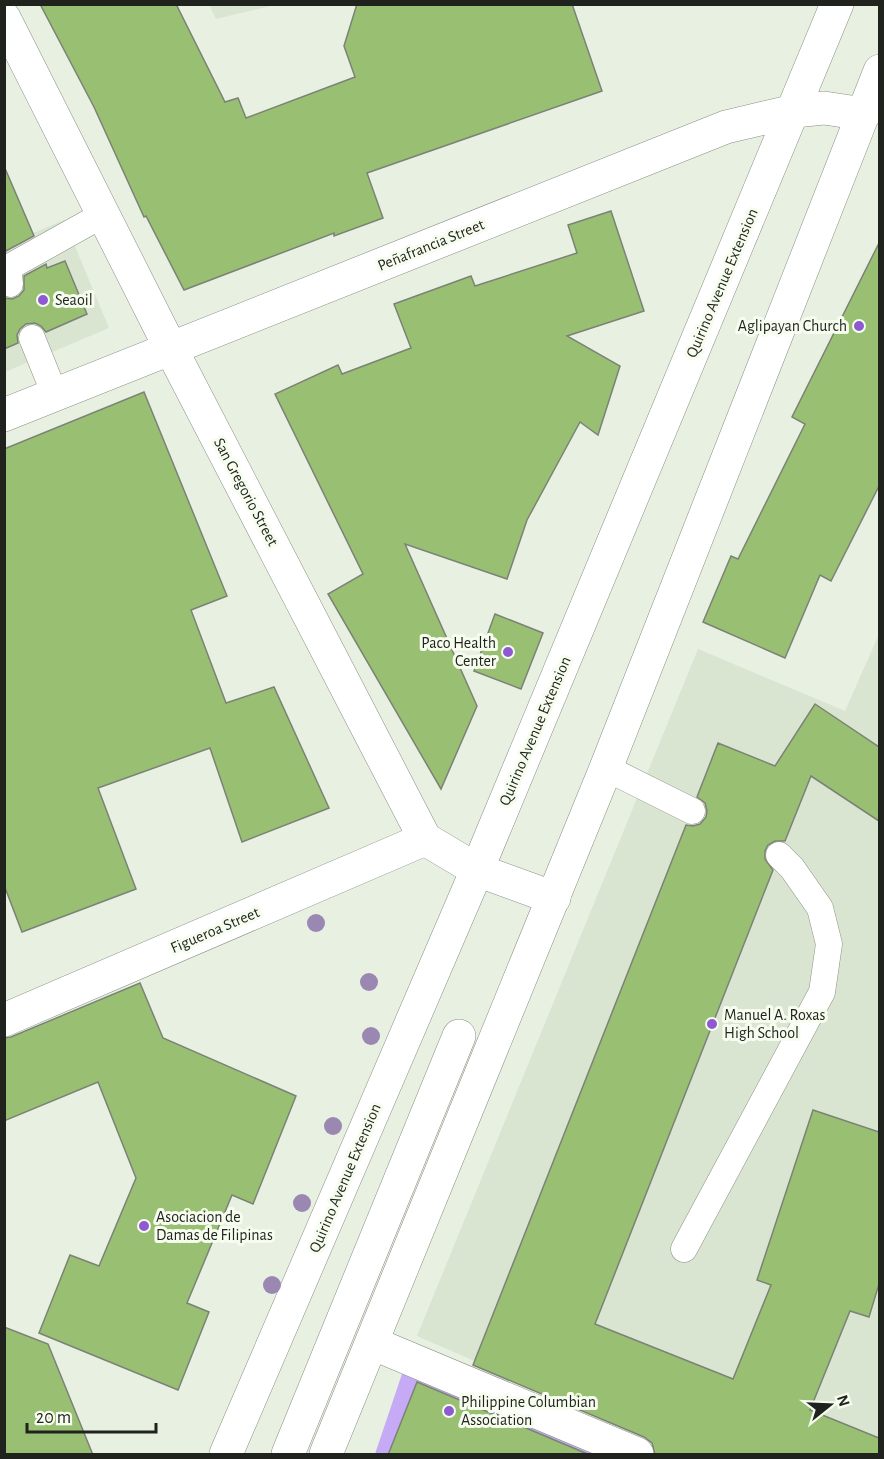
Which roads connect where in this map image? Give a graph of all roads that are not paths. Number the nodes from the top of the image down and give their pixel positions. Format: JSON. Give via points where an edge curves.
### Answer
{"nodes":[{"id":1,"x":837,"y":4,"type":"edge"},
{"id":2,"x":4,"y":18,"type":"edge"},
{"id":3,"x":879,"y":70,"type":"edge"},
{"id":4,"x":794,"y":111,"type":"junction"},
{"id":5,"x":872,"y":120,"type":"edge"},
{"id":6,"x":104,"y":214,"type":"junction"},
{"id":7,"x":10,"y":284,"type":"dead end"},
{"id":8,"x":32,"y":338,"type":"dead end"},
{"id":9,"x":171,"y":349,"type":"junction"},
{"id":10,"x":55,"y":395,"type":"junction"},
{"id":11,"x":4,"y":415,"type":"edge"},
{"id":12,"x":606,"y":768,"type":"junction"},
{"id":13,"x":692,"y":811,"type":"dead end"},
{"id":14,"x":425,"y":839,"type":"junction"},
{"id":15,"x":779,"y":855,"type":"dead end"},
{"id":16,"x":477,"y":870,"type":"junction"},
{"id":17,"x":554,"y":898,"type":"junction"},
{"id":18,"x":4,"y":1020,"type":"edge"},
{"id":19,"x":459,"y":1036,"type":"dead end"},
{"id":20,"x":684,"y":1249,"type":"dead end"},
{"id":21,"x":372,"y":1343,"type":"junction"},
{"id":22,"x":226,"y":1455,"type":"edge"},
{"id":23,"x":288,"y":1455,"type":"edge"},
{"id":24,"x":326,"y":1455,"type":"edge"},
{"id":25,"x":638,"y":1455,"type":"edge"}],
"edges":[{"from":1,"to":4,"type":"main road","name":"Quirino Avenue Extension"},
{"from":2,"to":6,"type":"main road","name":"San Gregorio Street"},
{"from":3,"to":5,"type":"main road"},
{"from":4,"to":5,"type":"main road","name":"Peñafrancia Street","via":[[824,108]]},
{"from":4,"to":9,"type":"main road","name":"Peñafrancia Street","via":[[726,128]]},
{"from":4,"to":16,"type":"main road","name":"Quirino Avenue Extension"},
{"from":5,"to":12,"type":"main road"},
{"from":6,"to":7,"type":"lane","via":[[11,266]]},
{"from":6,"to":9,"type":"main road","name":"San Gregorio Street"},
{"from":8,"to":10,"type":"lane"},
{"from":9,"to":10,"type":"main road","name":"Peñafrancia Street"},
{"from":9,"to":14,"type":"main road","name":"San Gregorio Street"},
{"from":10,"to":11,"type":"main road","name":"Peñafrancia Street"},
{"from":12,"to":13,"type":"lane"},
{"from":12,"to":17,"type":"main road"},
{"from":14,"to":16,"type":"main road"},
{"from":14,"to":18,"type":"main road","name":"Figueroa Street"},
{"from":15,"to":20,"type":"lane","via":[[820,908],[829,944],[822,992]]},
{"from":16,"to":17,"type":"main road"},
{"from":16,"to":22,"type":"main road","name":"Quirino Avenue Extension"},
{"from":17,"to":21,"type":"main road"},
{"from":19,"to":23,"type":"main road"},
{"from":21,"to":24,"type":"main road"},
{"from":21,"to":25,"type":"main road"}]}
